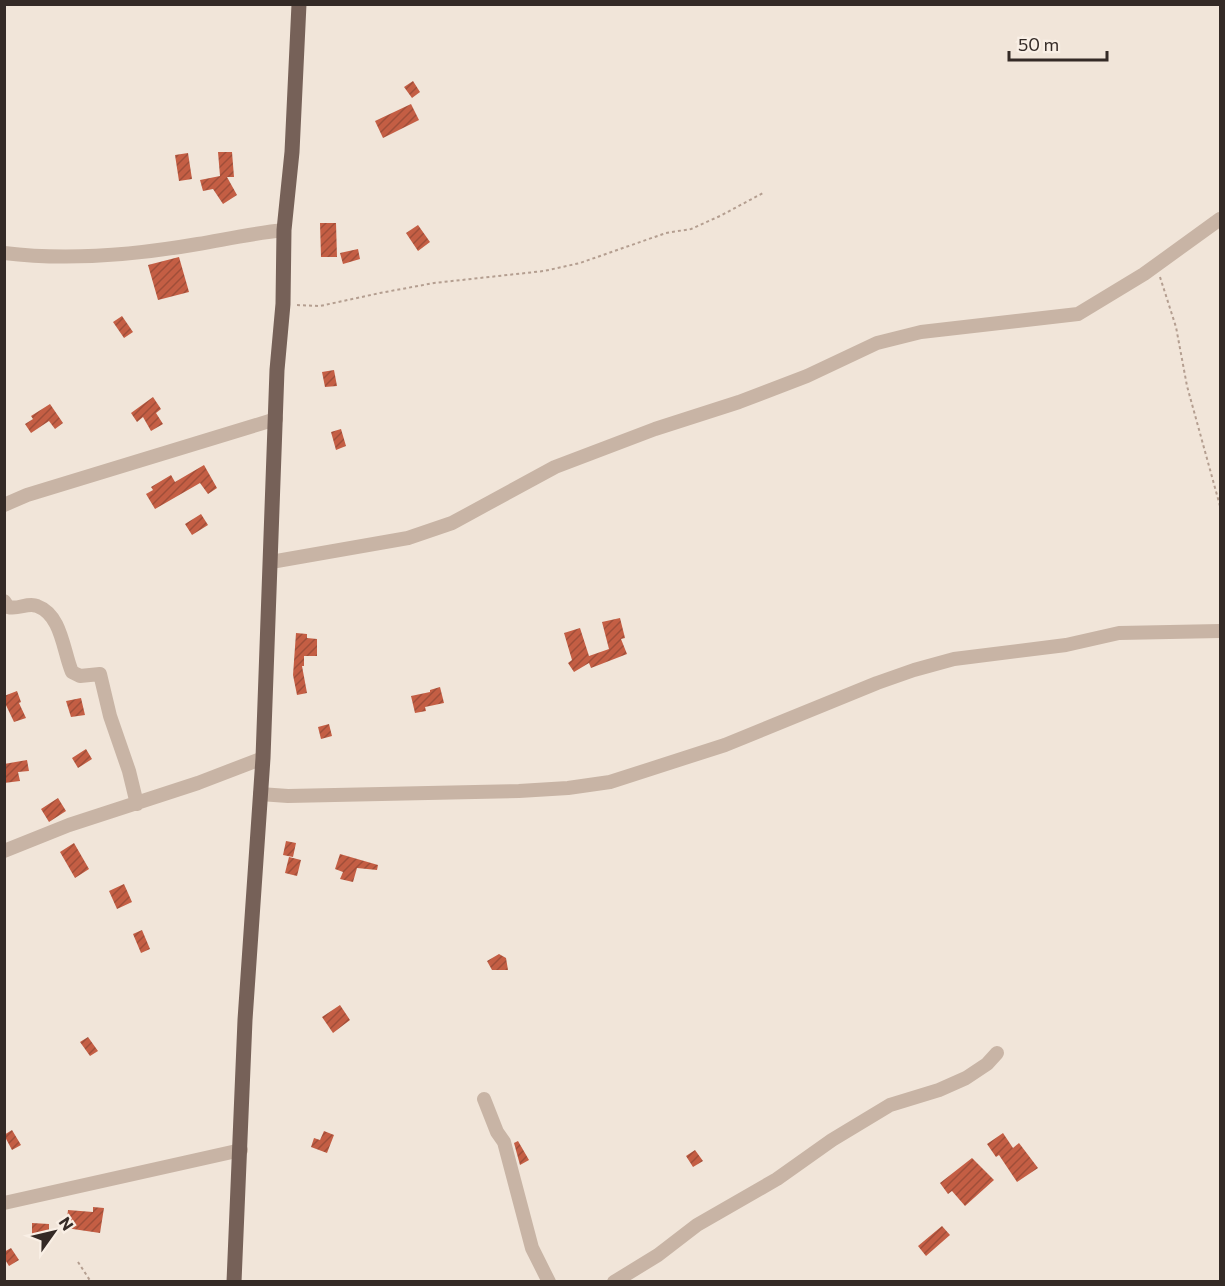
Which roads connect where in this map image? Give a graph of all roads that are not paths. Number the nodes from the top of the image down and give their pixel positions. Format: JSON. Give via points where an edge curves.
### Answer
{"nodes":[{"id":1,"x":299,"y":4,"type":"edge"},
{"id":2,"x":1221,"y":219,"type":"edge"},
{"id":3,"x":284,"y":230,"type":"junction"},
{"id":4,"x":4,"y":253,"type":"edge"},
{"id":5,"x":276,"y":419,"type":"junction"},
{"id":6,"x":4,"y":505,"type":"edge"},
{"id":7,"x":271,"y":562,"type":"junction"},
{"id":8,"x":4,"y":601,"type":"edge"},
{"id":9,"x":1221,"y":631,"type":"edge"},
{"id":10,"x":263,"y":758,"type":"junction"},
{"id":11,"x":260,"y":794,"type":"junction"},
{"id":12,"x":137,"y":804,"type":"junction"},
{"id":13,"x":4,"y":851,"type":"edge"},
{"id":14,"x":997,"y":1053,"type":"dead end"},
{"id":15,"x":484,"y":1099,"type":"dead end"},
{"id":16,"x":241,"y":1150,"type":"junction"},
{"id":17,"x":4,"y":1203,"type":"edge"},
{"id":18,"x":234,"y":1281,"type":"edge"},
{"id":19,"x":549,"y":1281,"type":"edge"},
{"id":20,"x":614,"y":1281,"type":"edge"}],
"edges":[{"from":1,"to":3,"type":"main road"},
{"from":2,"to":7,"type":"street","via":[[1078,314],[921,333],[877,343],[807,376],[555,467],[452,523],[425,533]]},
{"from":3,"to":4,"type":"street","via":[[147,252],[76,256]]},
{"from":3,"to":5,"type":"main road"},
{"from":5,"to":6,"type":"street"},
{"from":5,"to":7,"type":"main road"},
{"from":7,"to":10,"type":"main road"},
{"from":8,"to":12,"type":"street","via":[[14,609],[31,604],[44,610],[55,622],[72,672],[80,676],[100,674]]},
{"from":9,"to":11,"type":"street","via":[[1119,633],[1066,645],[954,659],[878,683],[725,745],[610,782],[519,791]]},
{"from":10,"to":11,"type":"main road"},
{"from":10,"to":12,"type":"street"},
{"from":11,"to":16,"type":"main road"},
{"from":12,"to":13,"type":"street"},
{"from":14,"to":20,"type":"street","via":[[966,1077],[890,1105]]},
{"from":15,"to":19,"type":"street","via":[[504,1142],[532,1248]]},
{"from":16,"to":17,"type":"street"},
{"from":16,"to":18,"type":"main road"}]}
